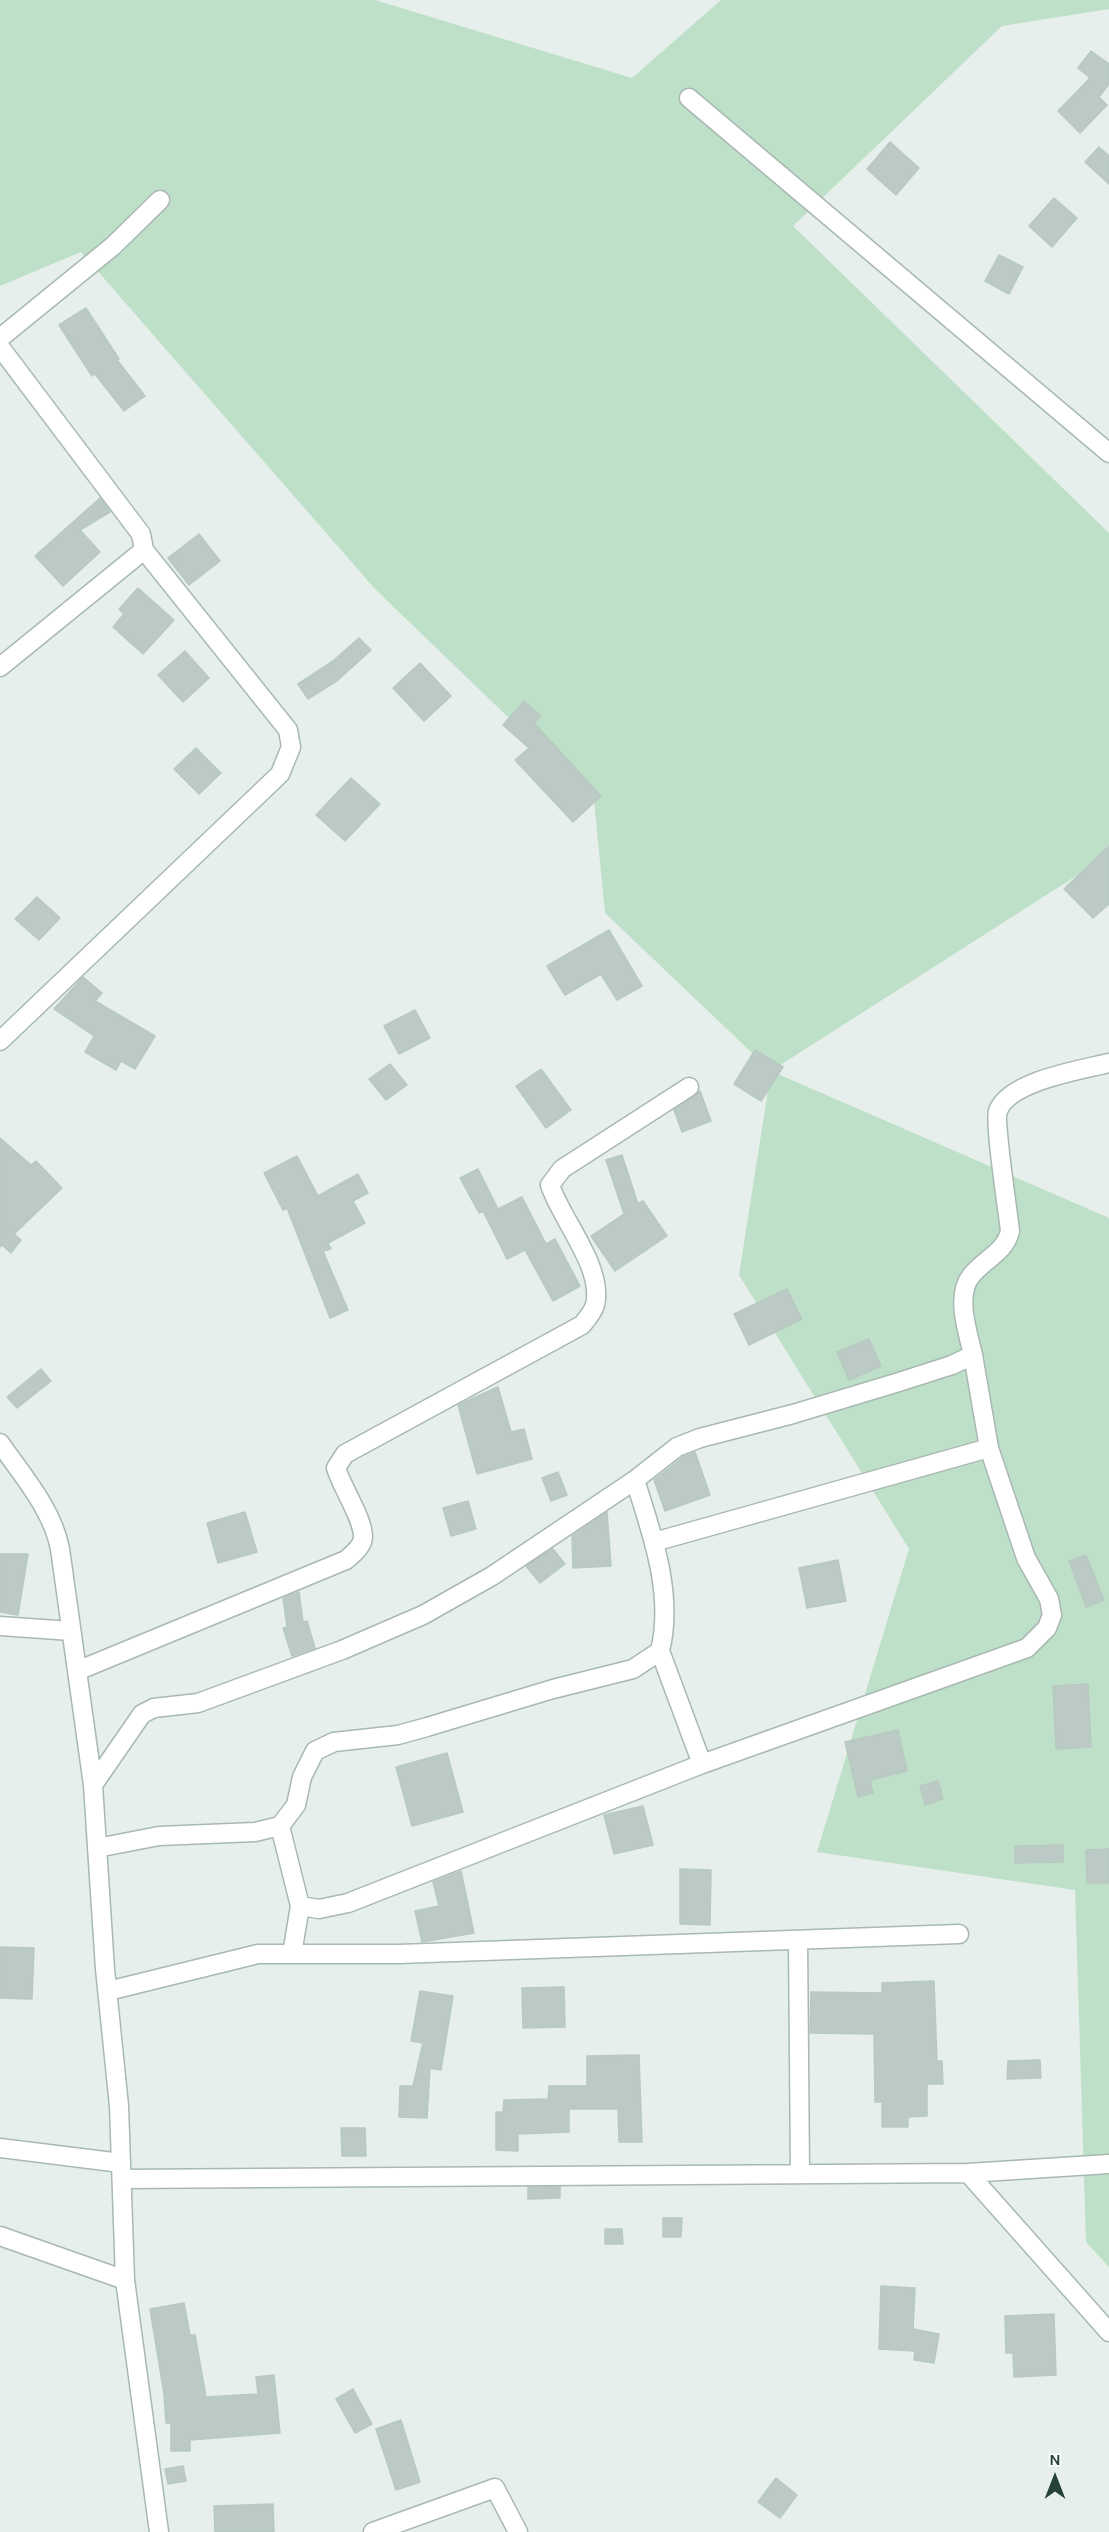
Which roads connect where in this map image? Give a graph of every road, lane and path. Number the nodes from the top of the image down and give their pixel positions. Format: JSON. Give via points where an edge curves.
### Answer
{"nodes":[{"id":1,"x":689,"y":98,"type":"dead end"},
{"id":2,"x":160,"y":200,"type":"dead end"},
{"id":3,"x":0,"y":338,"type":"edge"},
{"id":4,"x":0,"y":347,"type":"edge"},
{"id":5,"x":1109,"y":453,"type":"edge"},
{"id":6,"x":144,"y":550,"type":"junction"},
{"id":7,"x":0,"y":667,"type":"edge"},
{"id":8,"x":0,"y":1041,"type":"edge"},
{"id":9,"x":1109,"y":1063,"type":"edge"},
{"id":10,"x":689,"y":1087,"type":"dead end"},
{"id":11,"x":973,"y":1355,"type":"junction"},
{"id":12,"x":0,"y":1443,"type":"edge"},
{"id":13,"x":989,"y":1448,"type":"junction"},
{"id":14,"x":635,"y":1480,"type":"junction"},
{"id":15,"x":654,"y":1542,"type":"junction"},
{"id":16,"x":0,"y":1626,"type":"edge"},
{"id":17,"x":71,"y":1631,"type":"junction"},
{"id":18,"x":660,"y":1651,"type":"junction"},
{"id":19,"x":77,"y":1671,"type":"junction"},
{"id":20,"x":702,"y":1764,"type":"junction"},
{"id":21,"x":93,"y":1785,"type":"junction"},
{"id":22,"x":280,"y":1826,"type":"junction"},
{"id":23,"x":97,"y":1848,"type":"junction"},
{"id":24,"x":300,"y":1906,"type":"junction"},
{"id":25,"x":959,"y":1934,"type":"dead end"},
{"id":26,"x":798,"y":1940,"type":"junction"},
{"id":27,"x":292,"y":1954,"type":"junction"},
{"id":28,"x":108,"y":1990,"type":"junction"},
{"id":29,"x":0,"y":2148,"type":"edge"},
{"id":30,"x":1109,"y":2164,"type":"edge"},
{"id":31,"x":122,"y":2171,"type":"junction"},
{"id":32,"x":968,"y":2173,"type":"junction"},
{"id":33,"x":800,"y":2174,"type":"junction"},
{"id":34,"x":0,"y":2236,"type":"edge"},
{"id":35,"x":125,"y":2280,"type":"junction"},
{"id":36,"x":1109,"y":2332,"type":"edge"},
{"id":37,"x":159,"y":2532,"type":"edge"},
{"id":38,"x":373,"y":2532,"type":"edge"},
{"id":39,"x":518,"y":2532,"type":"edge"}],
"edges":[{"from":1,"to":5,"type":"street"},
{"from":2,"to":3,"type":"street","via":[[113,246]]},
{"from":4,"to":6,"type":"street","via":[[141,534]]},
{"from":6,"to":7,"type":"street"},
{"from":6,"to":8,"type":"street","via":[[288,730],[291,747],[280,774]]},
{"from":9,"to":11,"type":"street","via":[[1058,1075],[1010,1094],[998,1112],[1010,1231],[1007,1243],[970,1277],[964,1296]]},
{"from":10,"to":19,"type":"street","via":[[562,1169],[550,1185],[557,1206],[592,1270],[597,1292],[595,1308],[582,1325],[345,1454],[336,1468],[359,1523],[363,1538],[358,1549],[346,1560]]},
{"from":11,"to":13,"type":"street"},
{"from":11,"to":14,"type":"street","via":[[899,1382],[700,1438],[677,1447]]},
{"from":12,"to":17,"type":"street","via":[[36,1495],[57,1536]]},
{"from":13,"to":15,"type":"street"},
{"from":13,"to":20,"type":"street","via":[[1026,1558],[1049,1599],[1052,1615],[1047,1628],[1027,1648]]},
{"from":14,"to":15,"type":"street"},
{"from":14,"to":21,"type":"street","via":[[492,1576],[423,1615],[209,1699],[154,1708],[142,1714]]},
{"from":15,"to":18,"type":"street","via":[[667,1626]]},
{"from":16,"to":17,"type":"street"},
{"from":17,"to":19,"type":"street"},
{"from":18,"to":20,"type":"street"},
{"from":18,"to":22,"type":"street","via":[[633,1669],[398,1735],[334,1742],[315,1751],[302,1777],[296,1805]]},
{"from":19,"to":21,"type":"street"},
{"from":20,"to":24,"type":"street","via":[[348,1904],[319,1909]]},
{"from":21,"to":23,"type":"street"},
{"from":22,"to":23,"type":"street","via":[[255,1833],[159,1836]]},
{"from":22,"to":24,"type":"street"},
{"from":23,"to":28,"type":"street"},
{"from":24,"to":27,"type":"street"},
{"from":25,"to":26,"type":"street"},
{"from":26,"to":27,"type":"street"},
{"from":26,"to":33,"type":"street"},
{"from":27,"to":28,"type":"street","via":[[258,1954]]},
{"from":28,"to":31,"type":"street"},
{"from":29,"to":31,"type":"street"},
{"from":30,"to":32,"type":"street"},
{"from":31,"to":33,"type":"street"},
{"from":31,"to":35,"type":"street"},
{"from":32,"to":33,"type":"street"},
{"from":32,"to":36,"type":"street"},
{"from":34,"to":35,"type":"street"},
{"from":35,"to":37,"type":"street"},
{"from":38,"to":39,"type":"street","via":[[495,2488]]}]}
